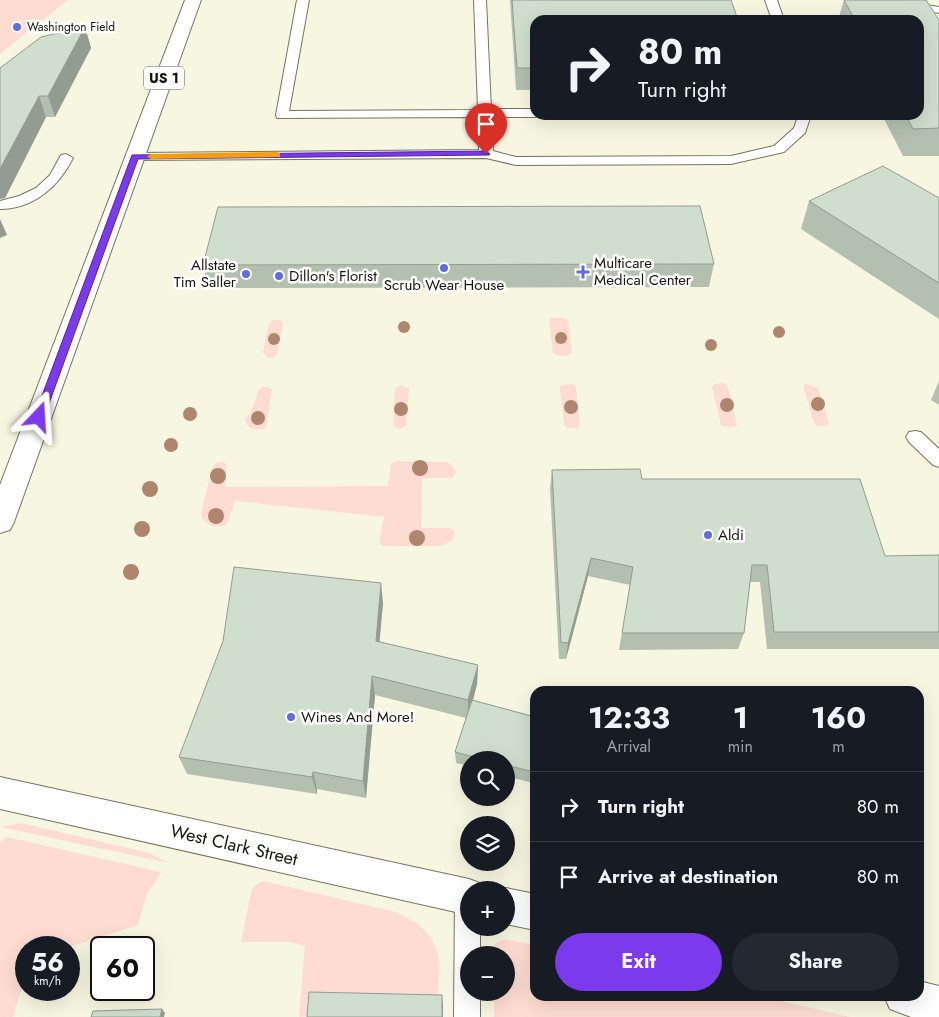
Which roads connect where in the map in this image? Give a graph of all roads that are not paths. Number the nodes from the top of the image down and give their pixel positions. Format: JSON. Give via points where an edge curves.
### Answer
{"nodes":[{"id":1,"x":194,"y":0,"type":"edge"},
{"id":2,"x":303,"y":0,"type":"edge"},
{"id":3,"x":480,"y":0,"type":"edge"},
{"id":4,"x":771,"y":0,"type":"edge"},
{"id":5,"x":872,"y":0,"type":"edge"},
{"id":6,"x":939,"y":10,"type":"edge"},
{"id":7,"x":776,"y":15,"type":"edge"},
{"id":8,"x":485,"y":113,"type":"junction"},
{"id":9,"x":530,"y":113,"type":"edge"},
{"id":10,"x":803,"y":120,"type":"edge"},
{"id":11,"x":486,"y":154,"type":"junction"},
{"id":12,"x":135,"y":157,"type":"junction"},
{"id":13,"x":66,"y":158,"type":"dead end"},
{"id":14,"x":2,"y":205,"type":"dead end"},
{"id":15,"x":915,"y":437,"type":"dead end"},
{"id":16,"x":939,"y":460,"type":"edge"},
{"id":17,"x":0,"y":522,"type":"edge"},
{"id":18,"x":0,"y":793,"type":"edge"},
{"id":19,"x":460,"y":895,"type":"edge"},
{"id":20,"x":515,"y":908,"type":"edge"},
{"id":21,"x":530,"y":911,"type":"edge"},
{"id":22,"x":468,"y":936,"type":"edge"},
{"id":23,"x":923,"y":1001,"type":"edge"},
{"id":24,"x":939,"y":1005,"type":"edge"},
{"id":25,"x":467,"y":1017,"type":"edge"}],
"edges":[{"from":1,"to":12,"type":"main road","number":"US 1"},
{"from":2,"to":8,"type":"lane","via":[[282,115]]},
{"from":3,"to":8,"type":"lane"},
{"from":4,"to":7,"type":"lane"},
{"from":5,"to":6,"type":"lane"},
{"from":8,"to":9,"type":"lane"},
{"from":8,"to":11,"type":"lane"},
{"from":10,"to":11,"type":"lane","via":[[800,130],[779,149],[730,160],[516,161]]},
{"from":11,"to":12,"type":"lane"},
{"from":12,"to":17,"type":"main road","number":"US 1"},
{"from":13,"to":14,"type":"lane","via":[[59,175],[50,185],[21,201]]},
{"from":15,"to":16,"type":"lane"},
{"from":18,"to":19,"type":"main road","name":"West Clark Street"},
{"from":20,"to":21,"type":"main road"},
{"from":22,"to":25,"type":"lane"},
{"from":23,"to":24,"type":"main road"}]}
